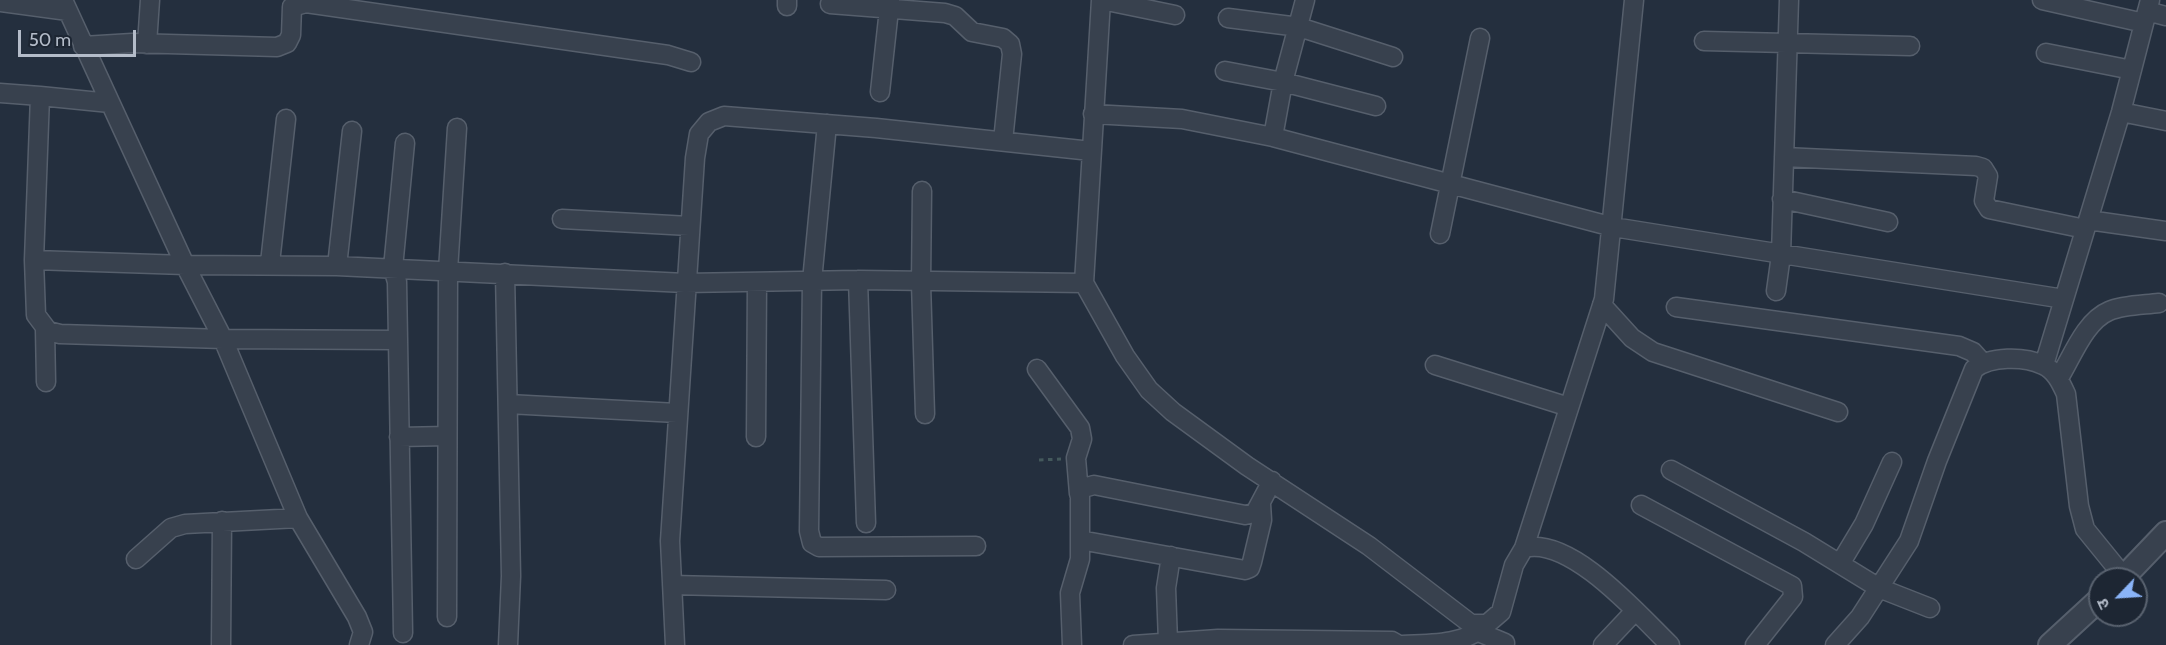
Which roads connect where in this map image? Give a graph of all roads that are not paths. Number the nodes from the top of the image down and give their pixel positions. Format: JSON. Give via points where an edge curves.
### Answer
{"nodes":[{"id":1,"x":150,"y":0,"type":"edge"},
{"id":2,"x":1102,"y":0,"type":"edge"},
{"id":3,"x":1305,"y":0,"type":"edge"},
{"id":4,"x":1635,"y":0,"type":"edge"},
{"id":5,"x":1789,"y":0,"type":"edge"},
{"id":6,"x":2042,"y":0,"type":"edge"},
{"id":7,"x":0,"y":2,"type":"edge"},
{"id":8,"x":291,"y":4,"type":"edge"},
{"id":9,"x":830,"y":4,"type":"dead end"},
{"id":10,"x":889,"y":4,"type":"edge"},
{"id":11,"x":66,"y":5,"type":"edge"},
{"id":12,"x":361,"y":6,"type":"edge"},
{"id":13,"x":2147,"y":11,"type":"edge"},
{"id":14,"x":1176,"y":15,"type":"dead end"},
{"id":15,"x":2166,"y":16,"type":"edge"},
{"id":16,"x":1228,"y":18,"type":"dead end"},
{"id":17,"x":1299,"y":27,"type":"junction"},
{"id":18,"x":1480,"y":38,"type":"dead end"},
{"id":19,"x":1704,"y":41,"type":"dead end"},
{"id":20,"x":1788,"y":41,"type":"junction"},
{"id":21,"x":147,"y":44,"type":"junction"},
{"id":22,"x":83,"y":46,"type":"junction"},
{"id":23,"x":1910,"y":46,"type":"dead end"},
{"id":24,"x":2046,"y":53,"type":"dead end"},
{"id":25,"x":1393,"y":57,"type":"dead end"},
{"id":26,"x":691,"y":62,"type":"dead end"},
{"id":27,"x":2132,"y":70,"type":"junction"},
{"id":28,"x":1225,"y":71,"type":"dead end"},
{"id":29,"x":1283,"y":82,"type":"junction"},
{"id":30,"x":880,"y":92,"type":"dead end"},
{"id":31,"x":0,"y":93,"type":"edge"},
{"id":32,"x":40,"y":96,"type":"junction"},
{"id":33,"x":110,"y":103,"type":"junction"},
{"id":34,"x":1376,"y":106,"type":"dead end"},
{"id":35,"x":2121,"y":112,"type":"junction"},
{"id":36,"x":1093,"y":114,"type":"junction"},
{"id":37,"x":286,"y":119,"type":"dead end"},
{"id":38,"x":2166,"y":121,"type":"edge"},
{"id":39,"x":827,"y":124,"type":"junction"},
{"id":40,"x":458,"y":128,"type":"dead end"},
{"id":41,"x":352,"y":131,"type":"dead end"},
{"id":42,"x":1273,"y":136,"type":"junction"},
{"id":43,"x":1003,"y":141,"type":"junction"},
{"id":44,"x":405,"y":143,"type":"dead end"},
{"id":45,"x":1091,"y":151,"type":"junction"},
{"id":46,"x":1784,"y":157,"type":"junction"},
{"id":47,"x":1450,"y":183,"type":"junction"},
{"id":48,"x":922,"y":191,"type":"dead end"},
{"id":49,"x":1782,"y":199,"type":"junction"},
{"id":50,"x":562,"y":219,"type":"dead end"},
{"id":51,"x":1888,"y":222,"type":"dead end"},
{"id":52,"x":2086,"y":224,"type":"junction"},
{"id":53,"x":689,"y":226,"type":"junction"},
{"id":54,"x":1612,"y":227,"type":"junction"},
{"id":55,"x":2166,"y":231,"type":"edge"},
{"id":56,"x":1440,"y":234,"type":"dead end"},
{"id":57,"x":1781,"y":255,"type":"junction"},
{"id":58,"x":34,"y":260,"type":"junction"},
{"id":59,"x":270,"y":263,"type":"junction"},
{"id":60,"x":185,"y":265,"type":"junction"},
{"id":61,"x":337,"y":266,"type":"junction"},
{"id":62,"x":393,"y":268,"type":"junction"},
{"id":63,"x":448,"y":271,"type":"junction"},
{"id":64,"x":505,"y":273,"type":"junction"},
{"id":65,"x":858,"y":280,"type":"junction"},
{"id":66,"x":812,"y":281,"type":"junction"},
{"id":67,"x":757,"y":282,"type":"junction"},
{"id":68,"x":685,"y":283,"type":"junction"},
{"id":69,"x":921,"y":283,"type":"junction"},
{"id":70,"x":1084,"y":283,"type":"junction"},
{"id":71,"x":1776,"y":291,"type":"dead end"},
{"id":72,"x":2064,"y":299,"type":"junction"},
{"id":73,"x":2159,"y":303,"type":"dead end"},
{"id":74,"x":1602,"y":305,"type":"junction"},
{"id":75,"x":1676,"y":307,"type":"dead end"},
{"id":76,"x":45,"y":329,"type":"junction"},
{"id":77,"x":223,"y":339,"type":"junction"},
{"id":78,"x":398,"y":340,"type":"junction"},
{"id":79,"x":1982,"y":362,"type":"junction"},
{"id":80,"x":1435,"y":365,"type":"dead end"},
{"id":81,"x":2044,"y":365,"type":"junction"},
{"id":82,"x":1037,"y":369,"type":"dead end"},
{"id":83,"x":2059,"y":378,"type":"junction"},
{"id":84,"x":46,"y":382,"type":"dead end"},
{"id":85,"x":508,"y":404,"type":"junction"},
{"id":86,"x":1569,"y":407,"type":"junction"},
{"id":87,"x":1839,"y":412,"type":"dead end"},
{"id":88,"x":677,"y":413,"type":"junction"},
{"id":89,"x":925,"y":414,"type":"dead end"},
{"id":90,"x":447,"y":436,"type":"junction"},
{"id":91,"x":399,"y":437,"type":"junction"},
{"id":92,"x":756,"y":437,"type":"dead end"},
{"id":93,"x":1892,"y":462,"type":"dead end"},
{"id":94,"x":1671,"y":470,"type":"dead end"},
{"id":95,"x":1272,"y":481,"type":"junction"},
{"id":96,"x":1079,"y":494,"type":"junction"},
{"id":97,"x":1261,"y":504,"type":"junction"},
{"id":98,"x":1641,"y":506,"type":"dead end"},
{"id":99,"x":298,"y":518,"type":"junction"},
{"id":100,"x":222,"y":521,"type":"junction"},
{"id":101,"x":866,"y":523,"type":"dead end"},
{"id":102,"x":2166,"y":533,"type":"edge"},
{"id":103,"x":1080,"y":540,"type":"junction"},
{"id":104,"x":976,"y":546,"type":"dead end"},
{"id":105,"x":1524,"y":548,"type":"junction"},
{"id":106,"x":1171,"y":556,"type":"junction"},
{"id":107,"x":136,"y":558,"type":"dead end"},
{"id":108,"x":1840,"y":564,"type":"junction"},
{"id":109,"x":2114,"y":567,"type":"edge"},
{"id":110,"x":2134,"y":567,"type":"edge"},
{"id":111,"x":672,"y":585,"type":"junction"},
{"id":112,"x":1879,"y":588,"type":"junction"},
{"id":113,"x":886,"y":590,"type":"dead end"},
{"id":114,"x":1930,"y":608,"type":"dead end"},
{"id":115,"x":1635,"y":610,"type":"junction"},
{"id":116,"x":2088,"y":610,"type":"edge"},
{"id":117,"x":447,"y":617,"type":"dead end"},
{"id":118,"x":1484,"y":628,"type":"junction"},
{"id":119,"x":403,"y":633,"type":"dead end"},
{"id":120,"x":1168,"y":642,"type":"junction"},
{"id":121,"x":1505,"y":643,"type":"dead end"},
{"id":122,"x":221,"y":645,"type":"edge"},
{"id":123,"x":359,"y":645,"type":"edge"},
{"id":124,"x":508,"y":645,"type":"edge"},
{"id":125,"x":675,"y":645,"type":"edge"},
{"id":126,"x":1072,"y":645,"type":"edge"},
{"id":127,"x":1133,"y":645,"type":"edge"},
{"id":128,"x":1603,"y":645,"type":"edge"},
{"id":129,"x":1670,"y":645,"type":"edge"},
{"id":130,"x":1755,"y":645,"type":"edge"},
{"id":131,"x":1835,"y":645,"type":"edge"},
{"id":132,"x":2050,"y":645,"type":"edge"}],
"edges":[{"from":1,"to":21,"type":"street"},
{"from":2,"to":14,"type":"street"},
{"from":2,"to":36,"type":"street"},
{"from":3,"to":17,"type":"street"},
{"from":4,"to":54,"type":"street"},
{"from":5,"to":20,"type":"street"},
{"from":6,"to":13,"type":"street"},
{"from":7,"to":11,"type":"street"},
{"from":8,"to":12,"type":"street"},
{"from":8,"to":21,"type":"street","via":[[291,34],[287,43],[277,47]]},
{"from":9,"to":10,"type":"street"},
{"from":10,"to":30,"type":"street"},
{"from":10,"to":43,"type":"street","via":[[955,16],[972,32],[1003,38],[1010,45]]},
{"from":11,"to":22,"type":"street"},
{"from":12,"to":26,"type":"street","via":[[656,53]]},
{"from":13,"to":15,"type":"street"},
{"from":13,"to":27,"type":"street"},
{"from":16,"to":17,"type":"street"},
{"from":17,"to":25,"type":"street"},
{"from":17,"to":29,"type":"street"},
{"from":18,"to":47,"type":"street"},
{"from":19,"to":20,"type":"street"},
{"from":20,"to":23,"type":"street"},
{"from":20,"to":46,"type":"street"},
{"from":21,"to":22,"type":"street"},
{"from":22,"to":33,"type":"street"},
{"from":24,"to":27,"type":"street"},
{"from":27,"to":35,"type":"street"},
{"from":28,"to":29,"type":"street"},
{"from":29,"to":34,"type":"street"},
{"from":29,"to":42,"type":"street"},
{"from":31,"to":32,"type":"street"},
{"from":32,"to":33,"type":"street"},
{"from":32,"to":58,"type":"street"},
{"from":33,"to":60,"type":"street"},
{"from":35,"to":38,"type":"street"},
{"from":35,"to":52,"type":"street"},
{"from":36,"to":42,"type":"street","via":[[1182,119]]},
{"from":36,"to":45,"type":"street"},
{"from":37,"to":59,"type":"street"},
{"from":39,"to":43,"type":"street"},
{"from":39,"to":53,"type":"street","via":[[724,116],[709,122],[699,134]]},
{"from":39,"to":66,"type":"street"},
{"from":40,"to":63,"type":"street"},
{"from":41,"to":61,"type":"street"},
{"from":42,"to":47,"type":"street"},
{"from":43,"to":45,"type":"street"},
{"from":44,"to":62,"type":"street"},
{"from":45,"to":70,"type":"street"},
{"from":46,"to":49,"type":"street"},
{"from":46,"to":52,"type":"street","via":[[1976,166],[1988,176],[1983,201],[1989,209]]},
{"from":47,"to":54,"type":"street"},
{"from":47,"to":56,"type":"street"},
{"from":48,"to":69,"type":"street"},
{"from":49,"to":51,"type":"street"},
{"from":49,"to":57,"type":"street"},
{"from":50,"to":53,"type":"street"},
{"from":52,"to":55,"type":"street"},
{"from":52,"to":72,"type":"street"},
{"from":53,"to":68,"type":"street"},
{"from":54,"to":57,"type":"street"},
{"from":54,"to":74,"type":"street"},
{"from":57,"to":71,"type":"street"},
{"from":57,"to":72,"type":"street"},
{"from":58,"to":60,"type":"street"},
{"from":58,"to":76,"type":"street","via":[[36,315]]},
{"from":59,"to":60,"type":"street"},
{"from":59,"to":61,"type":"street"},
{"from":60,"to":77,"type":"street"},
{"from":61,"to":62,"type":"street"},
{"from":62,"to":63,"type":"street"},
{"from":62,"to":78,"type":"street","via":[[397,282]]},
{"from":63,"to":64,"type":"street"},
{"from":63,"to":90,"type":"street"},
{"from":64,"to":68,"type":"street"},
{"from":64,"to":85,"type":"street"},
{"from":65,"to":66,"type":"street"},
{"from":65,"to":69,"type":"street"},
{"from":65,"to":101,"type":"street"},
{"from":66,"to":67,"type":"street"},
{"from":66,"to":104,"type":"street","via":[[812,543],[819,548]]},
{"from":67,"to":68,"type":"street"},
{"from":67,"to":92,"type":"street"},
{"from":68,"to":88,"type":"street"},
{"from":69,"to":70,"type":"street"},
{"from":69,"to":89,"type":"street"},
{"from":70,"to":95,"type":"street","via":[[1149,390],[1173,412]]},
{"from":72,"to":81,"type":"street"},
{"from":73,"to":83,"type":"street","via":[[2100,315]]},
{"from":74,"to":86,"type":"street"},
{"from":74,"to":87,"type":"street","via":[[1632,338],[1653,352]]},
{"from":75,"to":79,"type":"street","via":[[1959,346],[1973,352]]},
{"from":76,"to":77,"type":"street","via":[[60,334]]},
{"from":76,"to":84,"type":"street"},
{"from":77,"to":78,"type":"street"},
{"from":77,"to":99,"type":"street"},
{"from":78,"to":91,"type":"street"},
{"from":79,"to":81,"type":"street","via":[[2006,360]]},
{"from":79,"to":112,"type":"street","via":[[1974,369],[1908,541]]},
{"from":80,"to":86,"type":"street"},
{"from":81,"to":83,"type":"street"},
{"from":82,"to":96,"type":"street","via":[[1080,428],[1082,439],[1076,458]]},
{"from":83,"to":109,"type":"street","via":[[2066,394],[2085,529]]},
{"from":85,"to":88,"type":"street"},
{"from":85,"to":124,"type":"street"},
{"from":86,"to":105,"type":"street"},
{"from":88,"to":111,"type":"street","via":[[670,541]]},
{"from":90,"to":91,"type":"street"},
{"from":90,"to":117,"type":"street"},
{"from":91,"to":119,"type":"street"},
{"from":93,"to":108,"type":"street","via":[[1864,524]]},
{"from":94,"to":108,"type":"street"},
{"from":95,"to":97,"type":"street"},
{"from":95,"to":118,"type":"street","via":[[1369,546],[1450,610]]},
{"from":96,"to":97,"type":"street","via":[[1080,489],[1094,485],[1245,515],[1255,513]]},
{"from":96,"to":103,"type":"street"},
{"from":97,"to":106,"type":"street","via":[[1262,520],[1248,569]]},
{"from":98,"to":130,"type":"street","via":[[1792,586],[1793,597]]},
{"from":99,"to":100,"type":"street"},
{"from":99,"to":123,"type":"street","via":[[357,617],[363,632]]},
{"from":100,"to":107,"type":"street","via":[[171,528]]},
{"from":100,"to":122,"type":"street"},
{"from":102,"to":110,"type":"street"},
{"from":103,"to":106,"type":"street"},
{"from":103,"to":126,"type":"street","via":[[1078,568],[1070,592]]},
{"from":105,"to":115,"type":"street","via":[[1544,547],[1577,562],[1606,582]]},
{"from":105,"to":118,"type":"street","via":[[1514,565],[1501,612]]},
{"from":106,"to":120,"type":"street","via":[[1166,588]]},
{"from":108,"to":112,"type":"street"},
{"from":111,"to":113,"type":"street"},
{"from":111,"to":125,"type":"street"},
{"from":112,"to":114,"type":"street"},
{"from":112,"to":131,"type":"street"},
{"from":115,"to":128,"type":"street"},
{"from":115,"to":129,"type":"street"},
{"from":116,"to":132,"type":"street"},
{"from":118,"to":120,"type":"street","via":[[1467,641],[1399,645],[1218,639]]},
{"from":118,"to":121,"type":"street"},
{"from":120,"to":127,"type":"street"}]}
